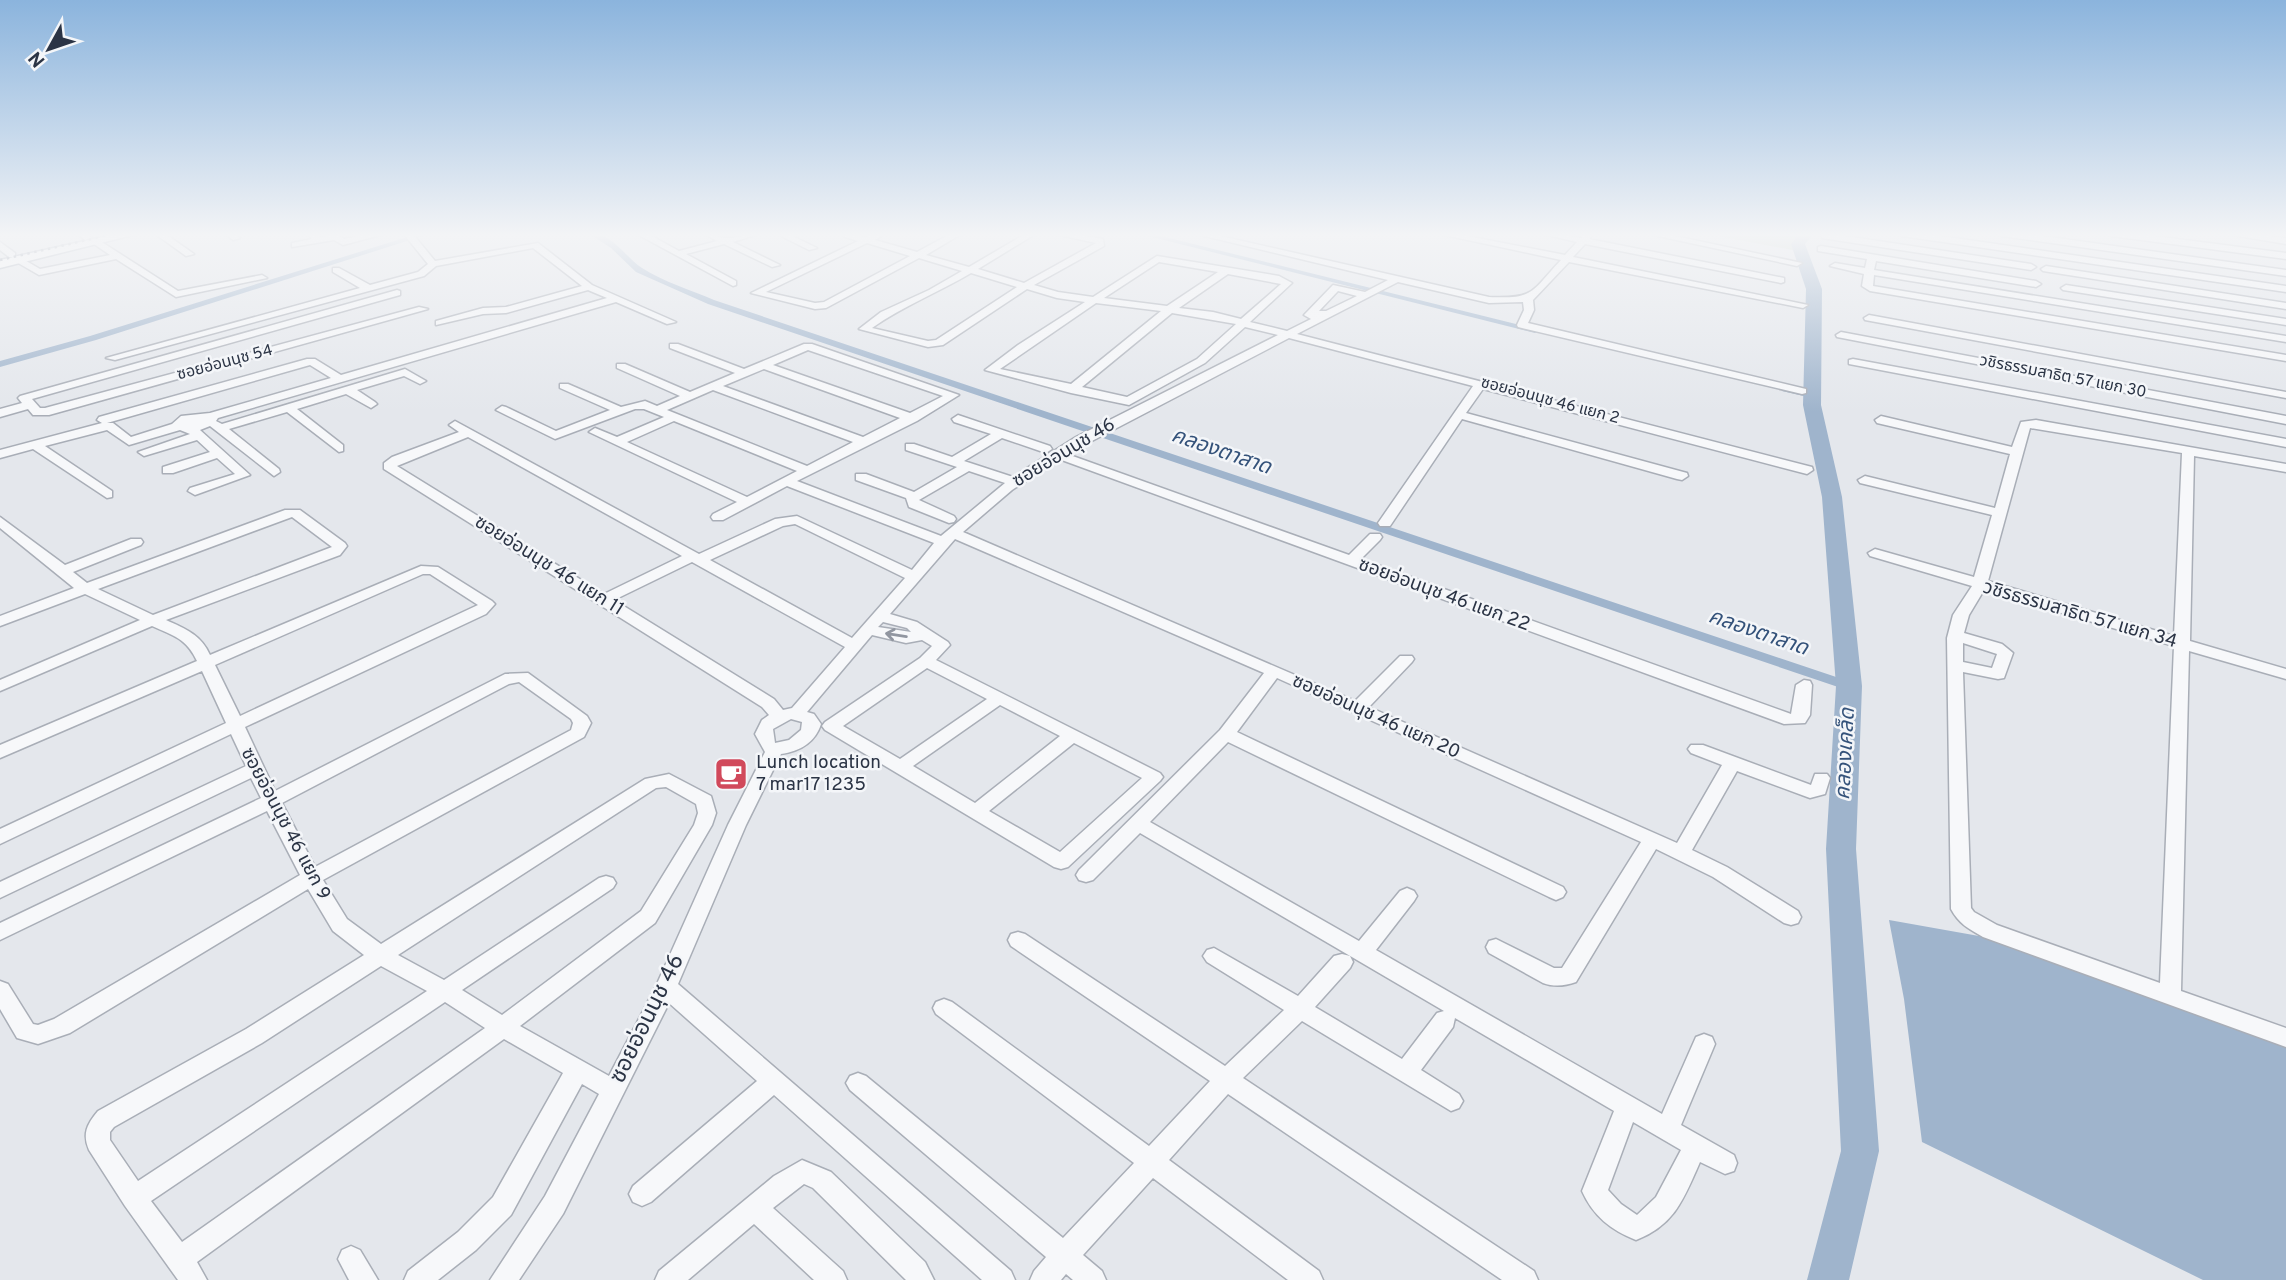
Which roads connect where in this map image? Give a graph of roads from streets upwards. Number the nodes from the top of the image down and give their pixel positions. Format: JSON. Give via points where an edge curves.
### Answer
{"nodes":[{"id":1,"x":351,"y":293,"type":"edge"},
{"id":2,"x":397,"y":293,"type":"dead end"},
{"id":3,"x":568,"y":293,"type":"edge"},
{"id":4,"x":602,"y":293,"type":"edge"},
{"id":5,"x":757,"y":293,"type":"edge"},
{"id":6,"x":848,"y":293,"type":"edge"},
{"id":7,"x":931,"y":293,"type":"edge"},
{"id":8,"x":1016,"y":293,"type":"edge"},
{"id":9,"x":1048,"y":293,"type":"edge"},
{"id":10,"x":1108,"y":293,"type":"edge"},
{"id":11,"x":1194,"y":293,"type":"edge"},
{"id":12,"x":1276,"y":293,"type":"edge"},
{"id":13,"x":1368,"y":293,"type":"edge"},
{"id":14,"x":1457,"y":293,"type":"edge"},
{"id":15,"x":1534,"y":293,"type":"edge"},
{"id":16,"x":1737,"y":293,"type":"edge"},
{"id":17,"x":1898,"y":293,"type":"edge"},
{"id":18,"x":1998,"y":293,"type":"edge"},
{"id":19,"x":2097,"y":293,"type":"edge"},
{"id":20,"x":2199,"y":293,"type":"edge"},
{"id":21,"x":2220,"y":296,"type":"junction"},
{"id":22,"x":616,"y":299,"type":"junction"},
{"id":23,"x":1528,"y":299,"type":"junction"},
{"id":24,"x":1097,"y":300,"type":"junction"},
{"id":25,"x":1803,"y":306,"type":"dead end"},
{"id":26,"x":2286,"y":306,"type":"edge"},
{"id":27,"x":424,"y":309,"type":"dead end"},
{"id":28,"x":1170,"y":309,"type":"junction"},
{"id":29,"x":2222,"y":312,"type":"junction"},
{"id":30,"x":1869,"y":318,"type":"dead end"},
{"id":31,"x":2286,"y":321,"type":"edge"},
{"id":32,"x":671,"y":322,"type":"dead end"},
{"id":33,"x":440,"y":323,"type":"dead end"},
{"id":34,"x":1244,"y":323,"type":"junction"},
{"id":35,"x":1291,"y":334,"type":"junction"},
{"id":36,"x":1841,"y":335,"type":"dead end"},
{"id":37,"x":2286,"y":339,"type":"edge"},
{"id":38,"x":674,"y":346,"type":"dead end"},
{"id":39,"x":111,"y":358,"type":"dead end"},
{"id":40,"x":2286,"y":358,"type":"edge"},
{"id":41,"x":1853,"y":362,"type":"dead end"},
{"id":42,"x":761,"y":364,"type":"junction"},
{"id":43,"x":621,"y":366,"type":"dead end"},
{"id":44,"x":742,"y":372,"type":"junction"},
{"id":45,"x":336,"y":376,"type":"dead end"},
{"id":46,"x":252,"y":379,"type":"junction"},
{"id":47,"x":420,"y":381,"type":"dead end"},
{"id":48,"x":1481,"y":383,"type":"junction"},
{"id":49,"x":564,"y":386,"type":"dead end"},
{"id":50,"x":713,"y":386,"type":"junction"},
{"id":51,"x":347,"y":389,"type":"junction"},
{"id":52,"x":1072,"y":390,"type":"junction"},
{"id":53,"x":1802,"y":391,"type":"dead end"},
{"id":54,"x":276,"y":394,"type":"dead end"},
{"id":55,"x":2286,"y":395,"type":"edge"},
{"id":56,"x":190,"y":396,"type":"junction"},
{"id":57,"x":690,"y":396,"type":"junction"},
{"id":58,"x":372,"y":404,"type":"dead end"},
{"id":59,"x":30,"y":405,"type":"junction"},
{"id":60,"x":288,"y":407,"type":"junction"},
{"id":61,"x":659,"y":409,"type":"junction"},
{"id":62,"x":502,"y":410,"type":"dead end"},
{"id":63,"x":621,"y":411,"type":"junction"},
{"id":64,"x":0,"y":413,"type":"edge"},
{"id":65,"x":1461,"y":415,"type":"junction"},
{"id":66,"x":913,"y":418,"type":"junction"},
{"id":67,"x":669,"y":419,"type":"dead end"},
{"id":68,"x":958,"y":419,"type":"dead end"},
{"id":69,"x":103,"y":420,"type":"dead end"},
{"id":70,"x":212,"y":420,"type":"junction"},
{"id":71,"x":1881,"y":420,"type":"dead end"},
{"id":72,"x":2286,"y":420,"type":"edge"},
{"id":73,"x":455,"y":425,"type":"dead end"},
{"id":74,"x":190,"y":430,"type":"junction"},
{"id":75,"x":595,"y":432,"type":"dead end"},
{"id":76,"x":469,"y":433,"type":"junction"},
{"id":77,"x":1002,"y":434,"type":"junction"},
{"id":78,"x":617,"y":442,"type":"junction"},
{"id":79,"x":865,"y":442,"type":"junction"},
{"id":80,"x":2286,"y":443,"type":"edge"},
{"id":81,"x":34,"y":444,"type":"junction"},
{"id":82,"x":339,"y":447,"type":"dead end"},
{"id":83,"x":910,"y":447,"type":"dead end"},
{"id":84,"x":2188,"y":450,"type":"junction"},
{"id":85,"x":144,"y":452,"type":"dead end"},
{"id":86,"x":1051,"y":452,"type":"junction"},
{"id":87,"x":2016,"y":452,"type":"junction"},
{"id":88,"x":219,"y":453,"type":"junction"},
{"id":89,"x":0,"y":454,"type":"edge"},
{"id":90,"x":961,"y":466,"type":"junction"},
{"id":91,"x":2286,"y":468,"type":"edge"},
{"id":92,"x":168,"y":470,"type":"dead end"},
{"id":93,"x":1807,"y":470,"type":"dead end"},
{"id":94,"x":808,"y":471,"type":"junction"},
{"id":95,"x":274,"y":472,"type":"dead end"},
{"id":96,"x":1682,"y":476,"type":"dead end"},
{"id":97,"x":862,"y":477,"type":"dead end"},
{"id":98,"x":1865,"y":480,"type":"dead end"},
{"id":99,"x":788,"y":482,"type":"junction"},
{"id":100,"x":1011,"y":484,"type":"junction"},
{"id":101,"x":195,"y":491,"type":"dead end"},
{"id":102,"x":107,"y":495,"type":"dead end"},
{"id":103,"x":915,"y":497,"type":"junction"},
{"id":104,"x":748,"y":502,"type":"junction"},
{"id":105,"x":1999,"y":513,"type":"junction"},
{"id":106,"x":718,"y":517,"type":"dead end"},
{"id":107,"x":0,"y":521,"type":"edge"},
{"id":108,"x":1385,"y":523,"type":"dead end"},
{"id":109,"x":949,"y":531,"type":"junction"},
{"id":110,"x":1375,"y":537,"type":"dead end"},
{"id":111,"x":136,"y":542,"type":"dead end"},
{"id":112,"x":1875,"y":553,"type":"dead end"},
{"id":113,"x":695,"y":559,"type":"junction"},
{"id":114,"x":1351,"y":561,"type":"junction"},
{"id":115,"x":61,"y":572,"type":"junction"},
{"id":116,"x":914,"y":576,"type":"junction"},
{"id":117,"x":1979,"y":586,"type":"junction"},
{"id":118,"x":85,"y":589,"type":"junction"},
{"id":119,"x":603,"y":600,"type":"junction"},
{"id":120,"x":880,"y":616,"type":"junction"},
{"id":121,"x":152,"y":620,"type":"junction"},
{"id":122,"x":0,"y":621,"type":"edge"},
{"id":123,"x":868,"y":630,"type":"junction"},
{"id":124,"x":925,"y":635,"type":"junction"},
{"id":125,"x":1956,"y":636,"type":"junction"},
{"id":126,"x":2180,"y":644,"type":"junction"},
{"id":127,"x":855,"y":646,"type":"junction"},
{"id":128,"x":1405,"y":659,"type":"dead end"},
{"id":129,"x":926,"y":661,"type":"junction"},
{"id":130,"x":208,"y":663,"type":"junction"},
{"id":131,"x":1955,"y":664,"type":"junction"},
{"id":132,"x":1274,"y":671,"type":"junction"},
{"id":133,"x":2286,"y":674,"type":"edge"},
{"id":134,"x":1804,"y":685,"type":"dead end"},
{"id":135,"x":0,"y":686,"type":"edge"},
{"id":136,"x":999,"y":698,"type":"junction"},
{"id":137,"x":1358,"y":708,"type":"junction"},
{"id":138,"x":797,"y":713,"type":"junction"},
{"id":139,"x":779,"y":716,"type":"junction"},
{"id":140,"x":234,"y":727,"type":"junction"},
{"id":141,"x":1226,"y":734,"type":"junction"},
{"id":142,"x":1072,"y":736,"type":"junction"},
{"id":143,"x":775,"y":749,"type":"junction"},
{"id":144,"x":1697,"y":749,"type":"dead end"},
{"id":145,"x":0,"y":752,"type":"edge"},
{"id":146,"x":1732,"y":763,"type":"junction"},
{"id":147,"x":900,"y":767,"type":"junction"},
{"id":148,"x":255,"y":769,"type":"junction"},
{"id":149,"x":1821,"y":778,"type":"dead end"},
{"id":150,"x":271,"y":801,"type":"junction"},
{"id":151,"x":976,"y":812,"type":"junction"},
{"id":152,"x":1138,"y":823,"type":"junction"},
{"id":153,"x":0,"y":837,"type":"edge"},
{"id":154,"x":1652,"y":839,"type":"junction"},
{"id":155,"x":1681,"y":853,"type":"junction"},
{"id":156,"x":1086,"y":874,"type":"dead end"},
{"id":157,"x":311,"y":878,"type":"junction"},
{"id":158,"x":606,"y":883,"type":"dead end"},
{"id":159,"x":0,"y":891,"type":"edge"},
{"id":160,"x":1556,"y":892,"type":"dead end"},
{"id":161,"x":1407,"y":896,"type":"dead end"},
{"id":162,"x":1791,"y":917,"type":"dead end"},
{"id":163,"x":0,"y":932,"type":"edge"},
{"id":164,"x":1018,"y":940,"type":"dead end"},
{"id":165,"x":1496,"y":947,"type":"dead end"},
{"id":166,"x":381,"y":956,"type":"junction"},
{"id":167,"x":1214,"y":956,"type":"dead end"},
{"id":168,"x":1351,"y":958,"type":"junction"},
{"id":169,"x":666,"y":988,"type":"junction"},
{"id":170,"x":0,"y":990,"type":"edge"},
{"id":171,"x":446,"y":991,"type":"junction"},
{"id":172,"x":2170,"y":996,"type":"junction"},
{"id":173,"x":944,"y":1008,"type":"dead end"},
{"id":174,"x":1301,"y":1008,"type":"junction"},
{"id":175,"x":1445,"y":1020,"type":"dead end"},
{"id":176,"x":504,"y":1028,"type":"junction"},
{"id":177,"x":2286,"y":1038,"type":"edge"},
{"id":178,"x":1704,"y":1044,"type":"dead end"},
{"id":179,"x":577,"y":1071,"type":"junction"},
{"id":180,"x":1406,"y":1072,"type":"junction"},
{"id":181,"x":775,"y":1080,"type":"junction"},
{"id":182,"x":1226,"y":1080,"type":"junction"},
{"id":183,"x":858,"y":1083,"type":"dead end"},
{"id":184,"x":613,"y":1090,"type":"junction"},
{"id":185,"x":1451,"y":1101,"type":"dead end"},
{"id":186,"x":1627,"y":1108,"type":"junction"},
{"id":187,"x":1667,"y":1130,"type":"junction"},
{"id":188,"x":1695,"y":1146,"type":"junction"},
{"id":189,"x":1150,"y":1161,"type":"junction"},
{"id":190,"x":1725,"y":1163,"type":"dead end"},
{"id":191,"x":642,"y":1195,"type":"dead end"},
{"id":192,"x":134,"y":1198,"type":"junction"},
{"id":193,"x":754,"y":1207,"type":"junction"},
{"id":194,"x":1064,"y":1256,"type":"junction"},
{"id":195,"x":179,"y":1259,"type":"junction"},
{"id":196,"x":194,"y":1280,"type":"edge"},
{"id":197,"x":417,"y":1280,"type":"edge"},
{"id":198,"x":503,"y":1280,"type":"edge"},
{"id":199,"x":668,"y":1280,"type":"edge"},
{"id":200,"x":834,"y":1280,"type":"edge"},
{"id":201,"x":921,"y":1280,"type":"edge"},
{"id":202,"x":1002,"y":1280,"type":"edge"},
{"id":203,"x":1043,"y":1280,"type":"edge"},
{"id":204,"x":1093,"y":1280,"type":"edge"},
{"id":205,"x":1310,"y":1280,"type":"edge"},
{"id":206,"x":1525,"y":1280,"type":"edge"}],
"edges":[{"from":1,"to":39,"type":"street"},
{"from":2,"to":59,"type":"street","name":"ซอยอ่อนนุช 54","via":[[28,395],[24,398]]},
{"from":3,"to":33,"type":"street"},
{"from":4,"to":22,"type":"street"},
{"from":5,"to":6,"type":"street","via":[[815,306]]},
{"from":7,"to":8,"type":"street","via":[[864,327],[928,344],[943,341]]},
{"from":9,"to":24,"type":"street","name":"ซอยอ่อนนุช 46 แยก 2"},
{"from":10,"to":24,"type":"street"},
{"from":11,"to":28,"type":"street"},
{"from":12,"to":34,"type":"street"},
{"from":13,"to":35,"type":"street","name":"ซอยอ่อนนุช 46"},
{"from":14,"to":23,"type":"street","via":[[1489,300]]},
{"from":15,"to":23,"type":"street"},
{"from":16,"to":25,"type":"street"},
{"from":17,"to":40,"type":"street"},
{"from":18,"to":37,"type":"street"},
{"from":19,"to":29,"type":"street"},
{"from":20,"to":21,"type":"street"},
{"from":21,"to":26,"type":"street"},
{"from":21,"to":29,"type":"street"},
{"from":22,"to":32,"type":"street"},
{"from":22,"to":70,"type":"street"},
{"from":23,"to":53,"type":"street","via":[[1522,325]]},
{"from":24,"to":28,"type":"street","name":"ซอยอ่อนนุช 46 แยก 2"},
{"from":24,"to":52,"type":"street","via":[[990,370]]},
{"from":27,"to":59,"type":"street","name":"ซอยอ่อนนุช 54","via":[[45,412]]},
{"from":28,"to":34,"type":"street","name":"ซอยอ่อนนุช 46 แยก 2"},
{"from":28,"to":52,"type":"street"},
{"from":29,"to":31,"type":"street"},
{"from":30,"to":55,"type":"street"},
{"from":34,"to":35,"type":"street","name":"ซอยอ่อนนุช 46 แยก 2"},
{"from":34,"to":52,"type":"street","via":[[1186,371],[1129,401]]},
{"from":35,"to":48,"type":"street","name":"ซอยอ่อนนุช 46 แยก 2"},
{"from":35,"to":86,"type":"street","name":"ซอยอ่อนนุช 46"},
{"from":36,"to":72,"type":"street","name":"วชิรธรรมสาธิต 57 แยก 30"},
{"from":38,"to":44,"type":"street"},
{"from":41,"to":80,"type":"street"},
{"from":42,"to":44,"type":"street"},
{"from":42,"to":66,"type":"street"},
{"from":42,"to":66,"type":"street","via":[[808,346],[953,395]]},
{"from":43,"to":57,"type":"street"},
{"from":44,"to":50,"type":"street"},
{"from":45,"to":46,"type":"street","via":[[311,361]]},
{"from":46,"to":54,"type":"street"},
{"from":46,"to":56,"type":"street"},
{"from":47,"to":51,"type":"street","via":[[405,372]]},
{"from":48,"to":65,"type":"street"},
{"from":48,"to":93,"type":"street","name":"ซอยอ่อนนุช 46 แยก 2"},
{"from":49,"to":63,"type":"street"},
{"from":50,"to":57,"type":"street"},
{"from":50,"to":79,"type":"street"},
{"from":51,"to":58,"type":"street"},
{"from":51,"to":60,"type":"street"},
{"from":56,"to":69,"type":"street"},
{"from":56,"to":70,"type":"street"},
{"from":57,"to":61,"type":"street"},
{"from":59,"to":64,"type":"street","name":"ซอยอ่อนนุช 54"},
{"from":60,"to":70,"type":"street"},
{"from":60,"to":82,"type":"street"},
{"from":61,"to":63,"type":"street","via":[[642,404]]},
{"from":61,"to":94,"type":"street"},
{"from":62,"to":63,"type":"street","via":[[555,435]]},
{"from":65,"to":96,"type":"street"},
{"from":65,"to":108,"type":"street"},
{"from":66,"to":79,"type":"street"},
{"from":67,"to":78,"type":"street"},
{"from":68,"to":77,"type":"street","name":"ซอยอ่อนนุช 46 แยก 22"},
{"from":70,"to":74,"type":"street","via":[[179,422]]},
{"from":70,"to":95,"type":"street"},
{"from":71,"to":87,"type":"street"},
{"from":73,"to":76,"type":"street"},
{"from":74,"to":81,"type":"street","via":[[129,441],[109,426]]},
{"from":74,"to":85,"type":"street"},
{"from":74,"to":88,"type":"street"},
{"from":75,"to":78,"type":"street"},
{"from":76,"to":113,"type":"street"},
{"from":76,"to":119,"type":"street","name":"ซอยอ่อนนุช 46 แยก 11","via":[[389,466]]},
{"from":77,"to":86,"type":"street","name":"ซอยอ่อนนุช 46 แยก 22"},
{"from":77,"to":90,"type":"street"},
{"from":78,"to":104,"type":"street"},
{"from":79,"to":94,"type":"street"},
{"from":81,"to":89,"type":"street"},
{"from":81,"to":102,"type":"street"},
{"from":83,"to":90,"type":"street"},
{"from":84,"to":87,"type":"street","via":[[2030,424],[2024,427]]},
{"from":84,"to":91,"type":"street"},
{"from":84,"to":126,"type":"street"},
{"from":86,"to":100,"type":"street","name":"ซอยอ่อนนุช 46"},
{"from":86,"to":114,"type":"street","name":"ซอยอ่อนนุช 46 แยก 22"},
{"from":87,"to":105,"type":"street"},
{"from":88,"to":92,"type":"street"},
{"from":88,"to":101,"type":"street","via":[[244,475]]},
{"from":90,"to":100,"type":"street"},
{"from":90,"to":103,"type":"street"},
{"from":94,"to":99,"type":"street"},
{"from":97,"to":103,"type":"street"},
{"from":98,"to":105,"type":"street"},
{"from":99,"to":104,"type":"street"},
{"from":99,"to":109,"type":"street"},
{"from":100,"to":109,"type":"street","name":"ซอยอ่อนนุช 46"},
{"from":103,"to":109,"type":"street","via":[[914,504]]},
{"from":104,"to":106,"type":"street"},
{"from":105,"to":117,"type":"street"},
{"from":107,"to":115,"type":"street","name":"ซอยอ่อนนุช 46 แยก 9"},
{"from":109,"to":116,"type":"street","name":"ซอยอ่อนนุช 46"},
{"from":109,"to":132,"type":"street","name":"ซอยอ่อนนุช 46 แยก 20"},
{"from":110,"to":114,"type":"street"},
{"from":111,"to":115,"type":"street"},
{"from":112,"to":117,"type":"street","name":"วชิรธรรมสาธิต 57 แยก 34"},
{"from":113,"to":116,"type":"street","via":[[780,522],[797,520]]},
{"from":113,"to":119,"type":"street"},
{"from":113,"to":127,"type":"street"},
{"from":114,"to":134,"type":"street","name":"ซอยอ่อนนุช 46 แยก 22","via":[[1790,720],[1801,715]]},
{"from":115,"to":118,"type":"street","name":"ซอยอ่อนนุช 46 แยก 9"},
{"from":116,"to":120,"type":"street","name":"ซอยอ่อนนุช 46"},
{"from":117,"to":125,"type":"street","via":[[1961,615]]},
{"from":117,"to":126,"type":"street","name":"วชิรธรรมสาธิต 57 แยก 34"},
{"from":118,"to":121,"type":"street","name":"ซอยอ่อนนุช 46 แยก 9"},
{"from":118,"to":121,"type":"street","via":[[291,513],[340,546],[335,552]]},
{"from":118,"to":122,"type":"street"},
{"from":119,"to":139,"type":"street","name":"ซอยอ่อนนุช 46 แยก 11","via":[[760,698]]},
{"from":120,"to":123,"type":"street","name":"ซอยอ่อนนุช 46"},
{"from":120,"to":124,"type":"street","via":[[912,625]]},
{"from":121,"to":130,"type":"street","name":"ซอยอ่อนนุช 46 แยก 9","via":[[187,636]]},
{"from":121,"to":135,"type":"street"},
{"from":124,"to":123,"type":"street","one_way":true,"via":[[906,638]]},
{"from":123,"to":127,"type":"street","name":"ซอยอ่อนนุช 46"},
{"from":124,"to":129,"type":"street","via":[[942,645]]},
{"from":125,"to":131,"type":"street"},
{"from":125,"to":131,"type":"street","via":[[2004,653],[1998,674]]},
{"from":126,"to":133,"type":"street","name":"วชิรธรรมสาธิต 57 แยก 34"},
{"from":126,"to":172,"type":"street"},
{"from":127,"to":138,"type":"street","name":"ซอยอ่อนนุช 46"},
{"from":128,"to":137,"type":"street"},
{"from":129,"to":136,"type":"street"},
{"from":129,"to":147,"type":"street","via":[[831,726]]},
{"from":130,"to":140,"type":"street","name":"ซอยอ่อนนุช 46 แยก 9"},
{"from":130,"to":140,"type":"street","via":[[427,569],[487,604],[481,611]]},
{"from":130,"to":145,"type":"street"},
{"from":131,"to":172,"type":"street","via":[[1961,909],[1990,932]]},
{"from":132,"to":137,"type":"street","name":"ซอยอ่อนนุช 46 แยก 20"},
{"from":132,"to":141,"type":"street"},
{"from":136,"to":142,"type":"street"},
{"from":136,"to":147,"type":"street"},
{"from":137,"to":154,"type":"street","name":"ซอยอ่อนนุช 46 แยก 20"},
{"from":138,"to":139,"type":"street"},
{"from":138,"to":143,"type":"street","via":[[808,718],[811,731],[796,744]]},
{"from":139,"to":143,"type":"street","via":[[762,732],[765,743]]},
{"from":140,"to":148,"type":"street","name":"ซอยอ่อนนุช 46 แยก 9"},
{"from":140,"to":153,"type":"street"},
{"from":141,"to":152,"type":"street"},
{"from":141,"to":160,"type":"street"},
{"from":142,"to":151,"type":"street"},
{"from":142,"to":151,"type":"street","via":[[1154,777],[1061,862]]},
{"from":143,"to":169,"type":"street","name":"ซอยอ่อนนุช 46"},
{"from":144,"to":146,"type":"street"},
{"from":146,"to":149,"type":"street","via":[[1810,792],[1819,790]]},
{"from":146,"to":155,"type":"street"},
{"from":147,"to":151,"type":"street"},
{"from":148,"to":150,"type":"street","name":"ซอยอ่อนนุช 46 แยก 9"},
{"from":148,"to":159,"type":"street"},
{"from":150,"to":157,"type":"street","name":"ซอยอ่อนนุช 46 แยก 9"},
{"from":150,"to":157,"type":"street","via":[[512,677],[523,677],[582,723],[578,733],[561,743]]},
{"from":150,"to":163,"type":"street"},
{"from":152,"to":156,"type":"street"},
{"from":152,"to":168,"type":"street"},
{"from":154,"to":155,"type":"street","name":"ซอยอ่อนนุช 46 แยก 20"},
{"from":154,"to":165,"type":"street","via":[[1568,976],[1551,977]]},
{"from":155,"to":162,"type":"street","name":"ซอยอ่อนนุช 46 แยก 20"},
{"from":157,"to":166,"type":"street","name":"ซอยอ่อนนุช 46 แยก 9","via":[[340,925]]},
{"from":157,"to":170,"type":"street","via":[[62,1026],[38,1035],[25,1031]]},
{"from":158,"to":171,"type":"street"},
{"from":161,"to":168,"type":"street"},
{"from":164,"to":182,"type":"street"},
{"from":166,"to":171,"type":"street","name":"ซอยอ่อนนุช 46 แยก 9"},
{"from":166,"to":176,"type":"street","via":[[657,780],[669,780],[699,796],[707,813],[703,825],[648,916]]},
{"from":166,"to":192,"type":"street","via":[[254,1036],[106,1119],[98,1129],[98,1142]]},
{"from":167,"to":174,"type":"street"},
{"from":168,"to":174,"type":"street"},
{"from":168,"to":186,"type":"street"},
{"from":169,"to":181,"type":"street"},
{"from":169,"to":184,"type":"street","name":"ซอยอ่อนนุช 46"},
{"from":171,"to":176,"type":"street","name":"ซอยอ่อนนุช 46 แยก 9"},
{"from":171,"to":192,"type":"street"},
{"from":172,"to":177,"type":"street"},
{"from":173,"to":189,"type":"street"},
{"from":174,"to":180,"type":"street"},
{"from":174,"to":182,"type":"street"},
{"from":175,"to":180,"type":"street"},
{"from":176,"to":179,"type":"street","name":"ซอยอ่อนนุช 46 แยก 9"},
{"from":176,"to":195,"type":"street"},
{"from":178,"to":187,"type":"street"},
{"from":179,"to":184,"type":"street","name":"ซอยอ่อนนุช 46 แยก 9"},
{"from":179,"to":197,"type":"street","via":[[502,1206],[477,1233]]},
{"from":180,"to":185,"type":"street"},
{"from":181,"to":191,"type":"street"},
{"from":181,"to":202,"type":"street"},
{"from":182,"to":189,"type":"street"},
{"from":182,"to":206,"type":"street"},
{"from":183,"to":194,"type":"street"},
{"from":184,"to":198,"type":"street","name":"ซอยอ่อนนุช 46","via":[[554,1205]]},
{"from":186,"to":187,"type":"street"},
{"from":186,"to":188,"type":"street","via":[[1595,1191],[1602,1206],[1618,1219],[1636,1228],[1648,1225],[1663,1210]]},
{"from":187,"to":188,"type":"street"},
{"from":188,"to":190,"type":"street"},
{"from":189,"to":194,"type":"street"},
{"from":189,"to":205,"type":"street"},
{"from":192,"to":195,"type":"street"},
{"from":193,"to":199,"type":"street"},
{"from":193,"to":200,"type":"street"},
{"from":193,"to":201,"type":"street","via":[[802,1171],[822,1180]]},
{"from":194,"to":203,"type":"street"},
{"from":194,"to":204,"type":"street"},
{"from":195,"to":196,"type":"street"}]}
